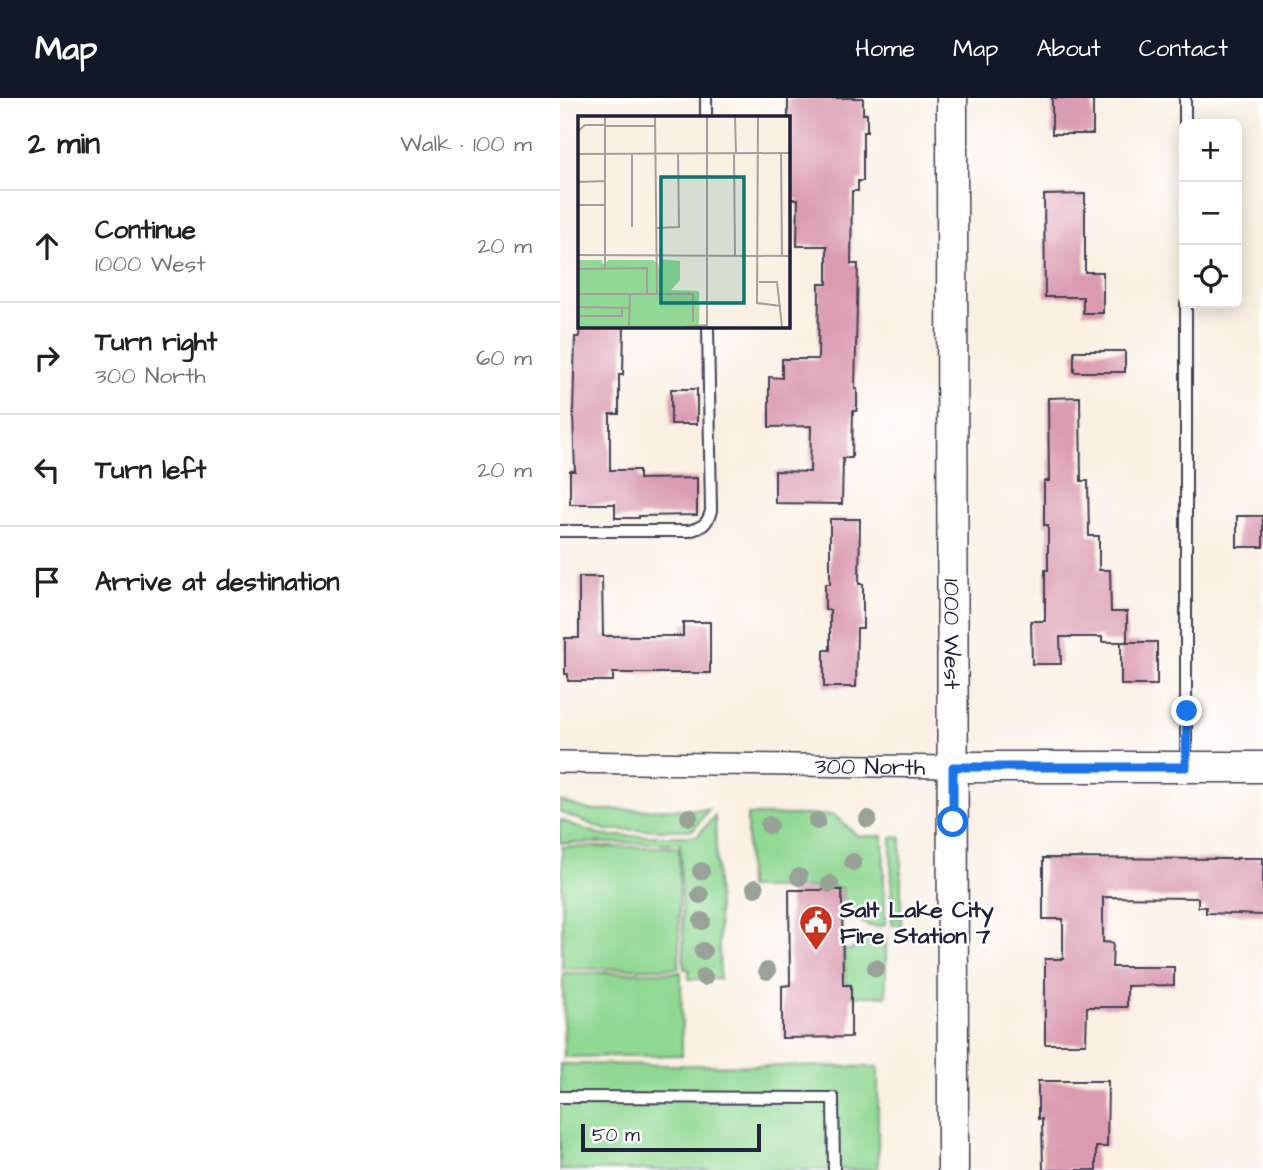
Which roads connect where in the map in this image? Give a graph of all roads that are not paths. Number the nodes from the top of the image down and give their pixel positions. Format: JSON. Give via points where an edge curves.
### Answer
{"nodes":[{"id":1,"x":706,"y":98,"type":"edge"},
{"id":2,"x":952,"y":98,"type":"edge"},
{"id":3,"x":1185,"y":98,"type":"edge"},
{"id":4,"x":706,"y":116,"type":"edge"},
{"id":5,"x":1185,"y":119,"type":"edge"},
{"id":6,"x":1186,"y":308,"type":"edge"},
{"id":7,"x":708,"y":327,"type":"edge"},
{"id":8,"x":560,"y":531,"type":"edge"},
{"id":9,"x":560,"y":762,"type":"edge"},
{"id":10,"x":953,"y":767,"type":"junction"},
{"id":11,"x":1186,"y":767,"type":"junction"},
{"id":12,"x":1263,"y":767,"type":"edge"},
{"id":13,"x":560,"y":1097,"type":"edge"},
{"id":14,"x":834,"y":1170,"type":"edge"},
{"id":15,"x":953,"y":1170,"type":"edge"}],
"edges":[{"from":1,"to":4,"type":"lane"},
{"from":2,"to":10,"type":"street","name":"1000 West"},
{"from":3,"to":5,"type":"lane"},
{"from":6,"to":11,"type":"lane"},
{"from":7,"to":8,"type":"lane","via":[[708,521],[689,531]]},
{"from":9,"to":10,"type":"street","name":"300 North"},
{"from":10,"to":11,"type":"street","name":"300 North"},
{"from":10,"to":15,"type":"street","name":"1000 West"},
{"from":11,"to":12,"type":"street","name":"300 North"},
{"from":13,"to":14,"type":"lane","via":[[833,1098]]}]}
